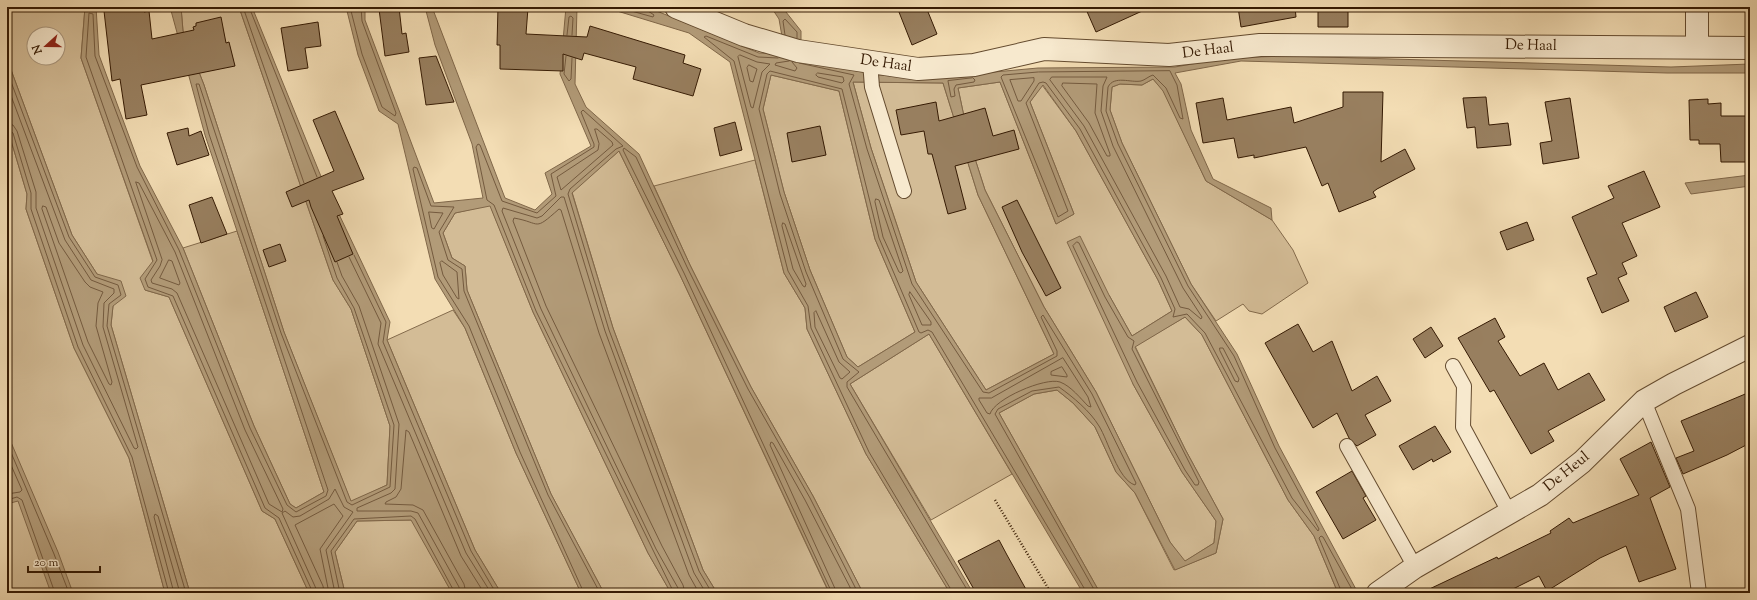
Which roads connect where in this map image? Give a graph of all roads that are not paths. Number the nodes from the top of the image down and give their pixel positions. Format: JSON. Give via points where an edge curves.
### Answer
{"nodes":[{"id":1,"x":676,"y":7,"type":"edge"},
{"id":2,"x":1697,"y":7,"type":"edge"},
{"id":3,"x":1697,"y":47,"type":"junction"},
{"id":4,"x":1750,"y":48,"type":"edge"},
{"id":5,"x":869,"y":65,"type":"junction"},
{"id":6,"x":904,"y":191,"type":"dead end"},
{"id":7,"x":1750,"y":346,"type":"edge"},
{"id":8,"x":1453,"y":366,"type":"dead end"},
{"id":9,"x":1644,"y":401,"type":"junction"},
{"id":10,"x":1347,"y":446,"type":"dead end"},
{"id":11,"x":1509,"y":512,"type":"junction"},
{"id":12,"x":1415,"y":567,"type":"junction"},
{"id":13,"x":1378,"y":593,"type":"edge"},
{"id":14,"x":1699,"y":593,"type":"edge"}],
"edges":[{"from":1,"to":5,"type":"street","name":"De Haal","via":[[744,35]]},
{"from":2,"to":3,"type":"street"},
{"from":3,"to":4,"type":"street","name":"De Haal"},
{"from":3,"to":5,"type":"street","name":"De Haal","via":[[1260,44],[1169,56],[1044,49],[974,65],[918,69]]},
{"from":5,"to":6,"type":"lane","via":[[872,87]]},
{"from":7,"to":9,"type":"street","name":"De Heul"},
{"from":8,"to":11,"type":"lane","via":[[1464,386],[1463,427]]},
{"from":9,"to":11,"type":"street","name":"De Heul","via":[[1582,462],[1540,495]]},
{"from":9,"to":14,"type":"lane","via":[[1688,510]]},
{"from":10,"to":12,"type":"lane"},
{"from":11,"to":12,"type":"street","name":"De Heul"},
{"from":12,"to":13,"type":"street","name":"De Heul"}]}
